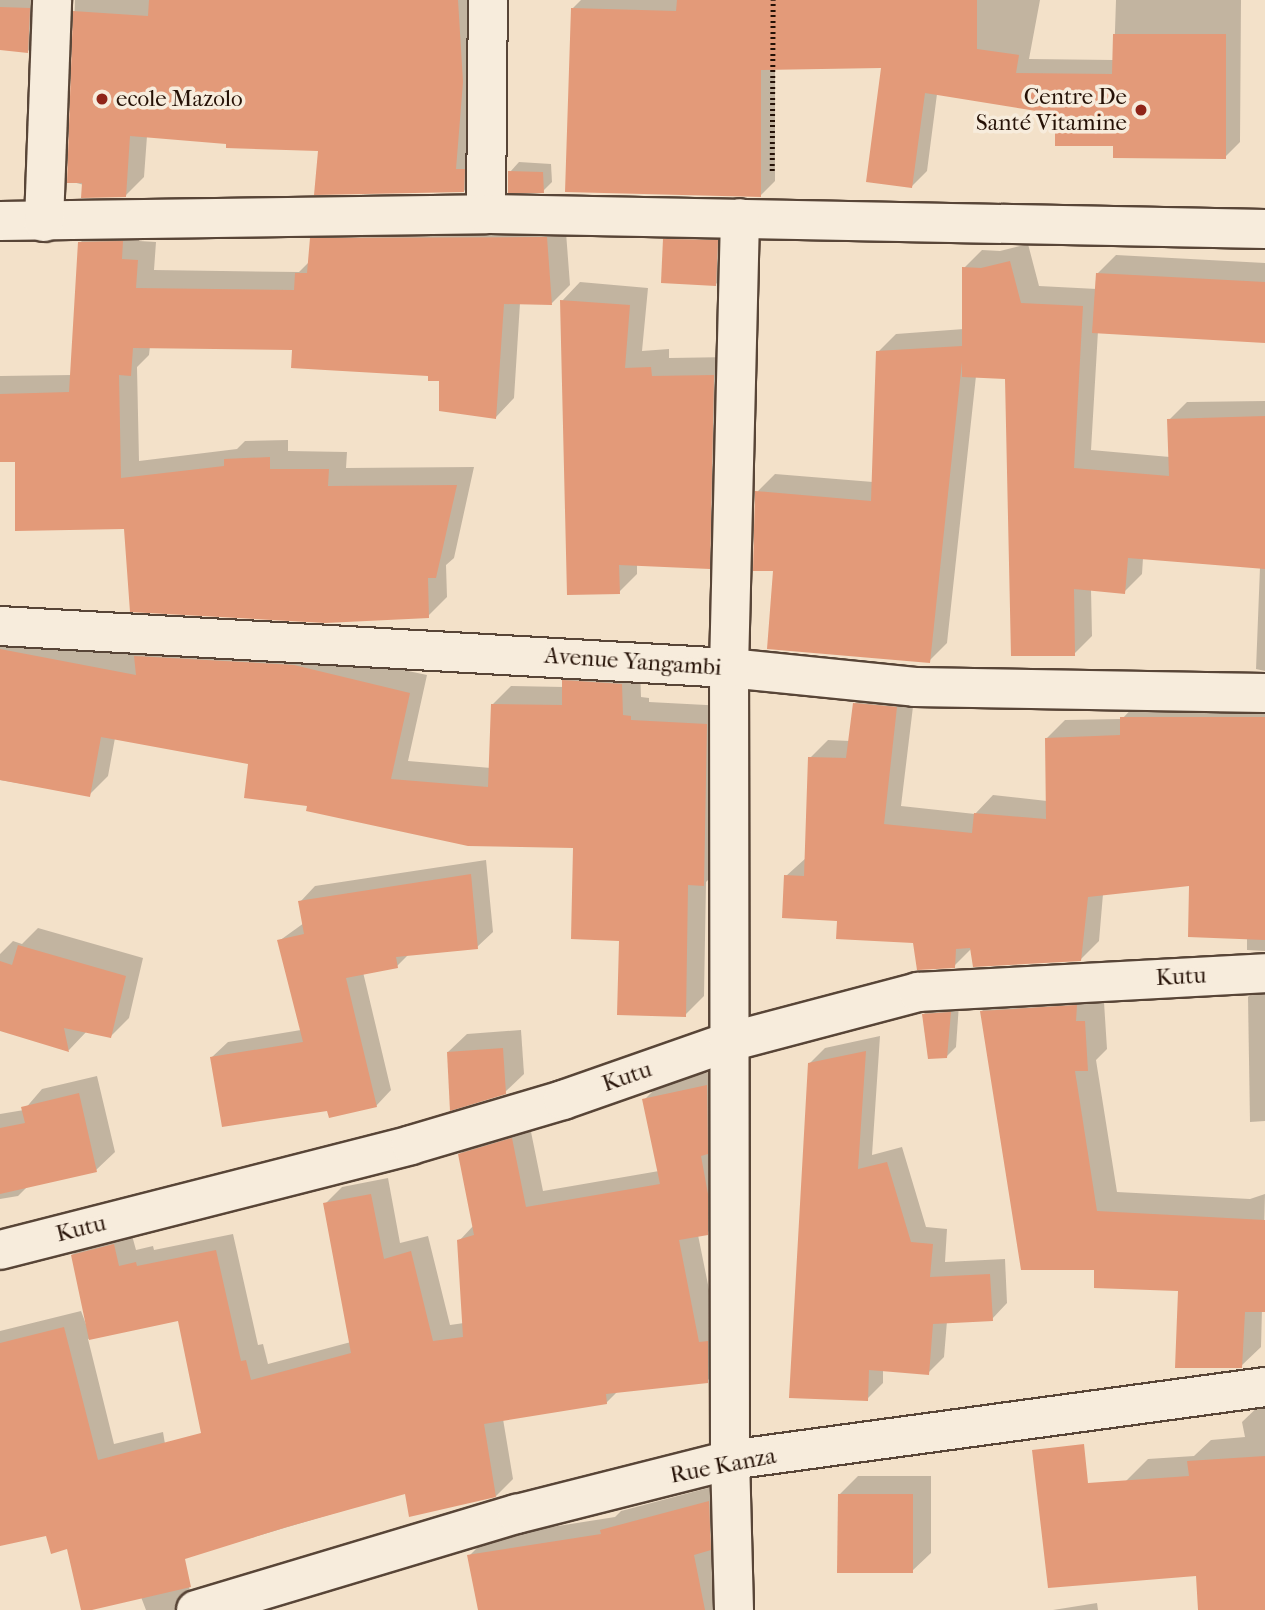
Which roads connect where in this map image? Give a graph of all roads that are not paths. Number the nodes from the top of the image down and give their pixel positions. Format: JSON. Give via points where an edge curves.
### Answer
{"nodes":[{"id":1,"x":52,"y":0,"type":"edge"},
{"id":2,"x":488,"y":0,"type":"edge"},
{"id":3,"x":486,"y":214,"type":"junction"},
{"id":4,"x":756,"y":218,"type":"junction"},
{"id":5,"x":0,"y":221,"type":"edge"},
{"id":6,"x":44,"y":222,"type":"junction"},
{"id":7,"x":1265,"y":229,"type":"edge"},
{"id":8,"x":0,"y":626,"type":"edge"},
{"id":9,"x":729,"y":668,"type":"junction"},
{"id":10,"x":1265,"y":693,"type":"edge"},
{"id":11,"x":1265,"y":973,"type":"edge"},
{"id":12,"x":729,"y":1042,"type":"junction"},
{"id":13,"x":0,"y":1250,"type":"edge"},
{"id":14,"x":1265,"y":1387,"type":"edge"},
{"id":15,"x":730,"y":1460,"type":"junction"},
{"id":16,"x":196,"y":1610,"type":"edge"},
{"id":17,"x":734,"y":1610,"type":"edge"}],
"edges":[{"from":1,"to":6,"type":"street"},
{"from":2,"to":3,"type":"street"},
{"from":3,"to":4,"type":"street"},
{"from":3,"to":6,"type":"street"},
{"from":4,"to":7,"type":"street"},
{"from":4,"to":9,"type":"street"},
{"from":5,"to":6,"type":"street"},
{"from":8,"to":9,"type":"street","name":"Avenue Yangambi"},
{"from":9,"to":10,"type":"street","name":"Avenue Yangambi","via":[[915,687]]},
{"from":9,"to":12,"type":"street"},
{"from":11,"to":12,"type":"street","name":"Kutu","via":[[918,992]]},
{"from":12,"to":13,"type":"street","name":"Kutu","via":[[563,1100],[411,1145]]},
{"from":12,"to":15,"type":"street"},
{"from":14,"to":15,"type":"street","name":"Rue Kanza"},
{"from":15,"to":16,"type":"street","name":"Rue Kanza","via":[[517,1514]]},
{"from":15,"to":17,"type":"street"}]}
